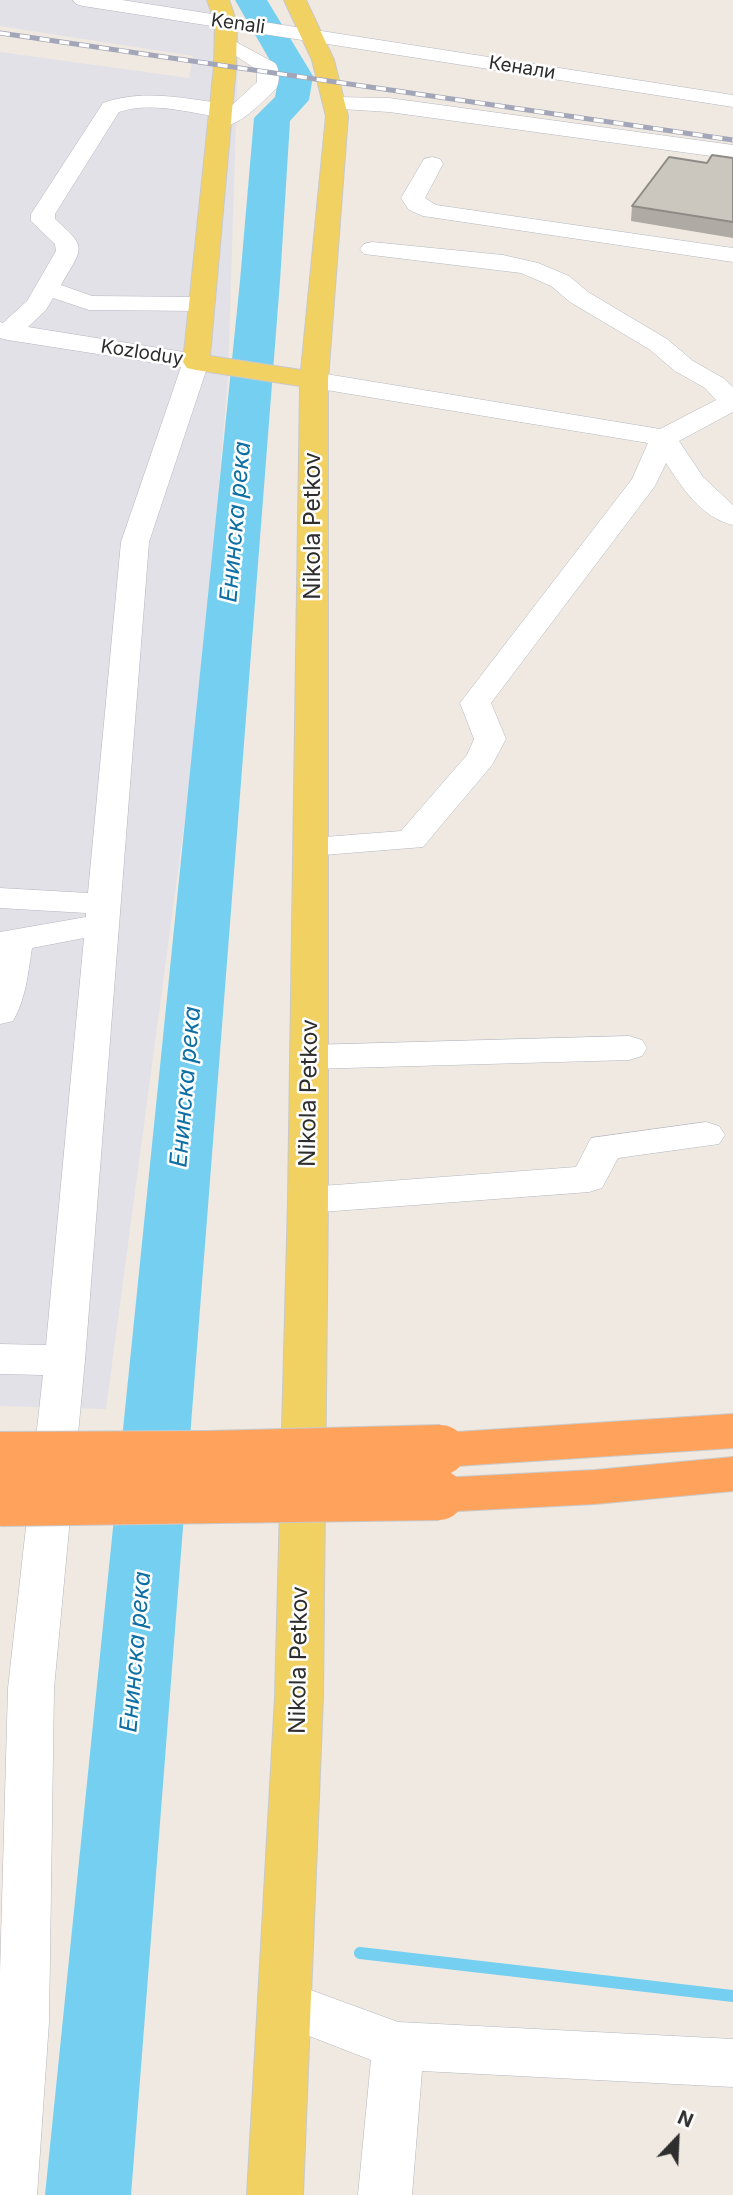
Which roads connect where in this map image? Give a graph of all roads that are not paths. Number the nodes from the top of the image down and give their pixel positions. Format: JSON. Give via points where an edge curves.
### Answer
{"nodes":[{"id":1,"x":83,"y":0,"type":"edge"},
{"id":2,"x":218,"y":0,"type":"edge"},
{"id":3,"x":295,"y":0,"type":"edge"},
{"id":4,"x":230,"y":30,"type":"junction"},
{"id":5,"x":301,"y":33,"type":"junction"},
{"id":6,"x":733,"y":101,"type":"edge"},
{"id":7,"x":334,"y":103,"type":"junction"},
{"id":8,"x":219,"y":116,"type":"junction"},
{"id":9,"x":733,"y":152,"type":"edge"},
{"id":10,"x":432,"y":164,"type":"dead end"},
{"id":11,"x":372,"y":248,"type":"dead end"},
{"id":12,"x":733,"y":255,"type":"edge"},
{"id":13,"x":47,"y":288,"type":"junction"},
{"id":14,"x":202,"y":304,"type":"junction"},
{"id":15,"x":4,"y":331,"type":"edge"},
{"id":16,"x":209,"y":364,"type":"junction"},
{"id":17,"x":299,"y":378,"type":"junction"},
{"id":18,"x":733,"y":401,"type":"edge"},
{"id":19,"x":664,"y":438,"type":"junction"},
{"id":20,"x":733,"y":517,"type":"edge"},
{"id":21,"x":311,"y":846,"type":"junction"},
{"id":22,"x":0,"y":898,"type":"edge"},
{"id":23,"x":105,"y":914,"type":"junction"},
{"id":24,"x":8,"y":942,"type":"edge"},
{"id":25,"x":0,"y":1013,"type":"edge"},
{"id":26,"x":629,"y":1048,"type":"dead end"},
{"id":27,"x":310,"y":1057,"type":"junction"},
{"id":28,"x":706,"y":1135,"type":"dead end"},
{"id":29,"x":308,"y":1200,"type":"junction"},
{"id":30,"x":0,"y":1359,"type":"edge"},
{"id":31,"x":65,"y":1360,"type":"junction"},
{"id":32,"x":733,"y":1431,"type":"edge"},
{"id":33,"x":0,"y":1457,"type":"edge"},
{"id":34,"x":733,"y":1474,"type":"edge"},
{"id":35,"x":0,"y":1501,"type":"edge"},
{"id":36,"x":16,"y":1688,"type":"edge"},
{"id":37,"x":286,"y":2004,"type":"junction"},
{"id":38,"x":398,"y":2046,"type":"junction"},
{"id":39,"x":733,"y":2063,"type":"edge"},
{"id":40,"x":10,"y":2195,"type":"edge"},
{"id":41,"x":275,"y":2195,"type":"edge"},
{"id":42,"x":385,"y":2195,"type":"edge"}],
"edges":[{"from":1,"to":4,"type":"street","name":"Kenali"},
{"from":2,"to":4,"type":"main road"},
{"from":3,"to":5,"type":"main road","name":"Nikola Petkov"},
{"from":4,"to":5,"type":"street","name":"Kenali"},
{"from":4,"to":8,"type":"main road"},
{"from":4,"to":8,"type":"street","via":[[268,67],[268,84],[236,113]]},
{"from":5,"to":6,"type":"street","name":"Кенали"},
{"from":5,"to":7,"type":"main road","name":"Nikola Petkov","via":[[323,60]]},
{"from":7,"to":9,"type":"street","via":[[389,105]]},
{"from":7,"to":17,"type":"main road","name":"Nikola Petkov","via":[[337,116]]},
{"from":8,"to":13,"type":"street","via":[[138,102],[111,108],[43,214],[43,221],[67,242],[68,251]]},
{"from":8,"to":14,"type":"main road"},
{"from":10,"to":12,"type":"street","via":[[413,198],[431,211]]},
{"from":11,"to":18,"type":"street","via":[[503,261],[550,276],[658,344]]},
{"from":13,"to":14,"type":"street","via":[[89,303]]},
{"from":13,"to":15,"type":"street","via":[[37,305]]},
{"from":14,"to":16,"type":"main road"},
{"from":15,"to":16,"type":"street","name":"Kozloduy"},
{"from":16,"to":17,"type":"main road","name":"Kozloduy"},
{"from":16,"to":23,"type":"street","via":[[135,542]]},
{"from":17,"to":19,"type":"street"},
{"from":17,"to":21,"type":"main road","name":"Nikola Petkov"},
{"from":18,"to":19,"type":"street"},
{"from":19,"to":20,"type":"street","via":[[695,487],[715,508]]},
{"from":19,"to":21,"type":"street","via":[[645,480],[475,703],[490,739],[486,748],[411,840]]},
{"from":21,"to":27,"type":"main road","name":"Nikola Petkov"},
{"from":22,"to":23,"type":"street"},
{"from":23,"to":24,"type":"street"},
{"from":23,"to":31,"type":"street"},
{"from":24,"to":25,"type":"street","via":[[6,998]]},
{"from":26,"to":27,"type":"street"},
{"from":27,"to":29,"type":"main road","name":"Nikola Petkov"},
{"from":28,"to":29,"type":"street","via":[[604,1147],[589,1178],[574,1181]]},
{"from":29,"to":37,"type":"main road","name":"Nikola Petkov","via":[[299,1697]]},
{"from":30,"to":31,"type":"street"},
{"from":31,"to":36,"type":"street"},
{"from":32,"to":33,"type":"highway","bridge":true,"via":[[441,1450]]},
{"from":34,"to":35,"type":"highway","bridge":true,"via":[[439,1495]]},
{"from":36,"to":40,"type":"street","via":[[24,2022]]},
{"from":37,"to":38,"type":"street"},
{"from":37,"to":41,"type":"main road","name":"Nikola Petkov"},
{"from":38,"to":39,"type":"street"},
{"from":38,"to":42,"type":"street"}]}
